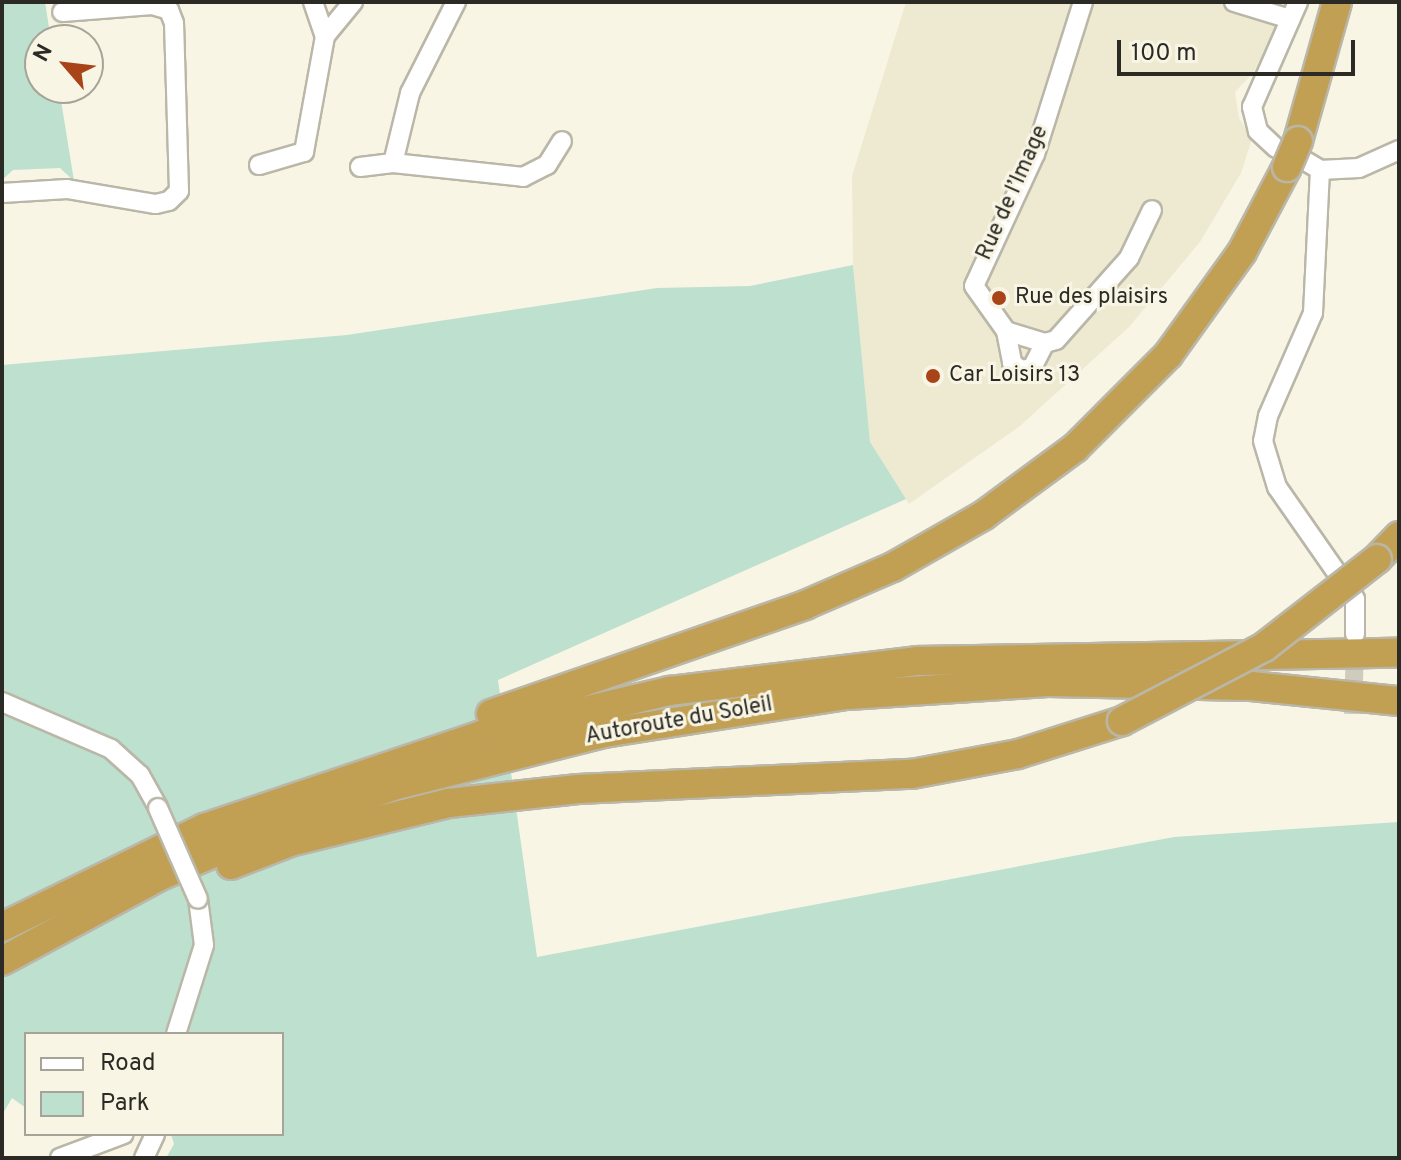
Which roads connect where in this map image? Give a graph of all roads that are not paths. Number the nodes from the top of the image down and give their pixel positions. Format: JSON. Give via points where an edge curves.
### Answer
{"nodes":[{"id":1,"x":313,"y":2,"type":"edge"},
{"id":2,"x":353,"y":2,"type":"edge"},
{"id":3,"x":456,"y":2,"type":"edge"},
{"id":4,"x":1083,"y":2,"type":"edge"},
{"id":5,"x":1234,"y":2,"type":"edge"},
{"id":6,"x":1337,"y":2,"type":"edge"},
{"id":7,"x":1294,"y":10,"type":"edge"},
{"id":8,"x":62,"y":12,"type":"dead end"},
{"id":9,"x":325,"y":36,"type":"junction"},
{"id":10,"x":562,"y":141,"type":"dead end"},
{"id":11,"x":1399,"y":150,"type":"edge"},
{"id":12,"x":1291,"y":154,"type":"junction"},
{"id":13,"x":393,"y":163,"type":"junction"},
{"id":14,"x":259,"y":165,"type":"dead end"},
{"id":15,"x":360,"y":167,"type":"dead end"},
{"id":16,"x":1320,"y":170,"type":"junction"},
{"id":17,"x":2,"y":193,"type":"edge"},
{"id":18,"x":1152,"y":210,"type":"dead end"},
{"id":19,"x":1006,"y":331,"type":"junction"},
{"id":20,"x":1045,"y":343,"type":"junction"},
{"id":21,"x":1399,"y":536,"type":"edge"},
{"id":22,"x":1355,"y":634,"type":"tunnel mouth"},
{"id":23,"x":1399,"y":653,"type":"edge"},
{"id":24,"x":1399,"y":701,"type":"edge"},
{"id":25,"x":2,"y":702,"type":"edge"},
{"id":26,"x":204,"y":828,"type":"junction"},
{"id":27,"x":2,"y":927,"type":"edge"},
{"id":28,"x":2,"y":961,"type":"edge"},
{"id":29,"x":2,"y":981,"type":"edge"},
{"id":30,"x":177,"y":1032,"type":"edge"},
{"id":31,"x":119,"y":1136,"type":"edge"},
{"id":32,"x":154,"y":1136,"type":"edge"},
{"id":33,"x":60,"y":1158,"type":"edge"},
{"id":34,"x":144,"y":1158,"type":"edge"}],
"edges":[{"from":1,"to":9,"type":"street"},
{"from":2,"to":9,"type":"street"},
{"from":3,"to":13,"type":"street","via":[[410,93]]},
{"from":4,"to":19,"type":"street","name":"Rue de l’Image","via":[[1030,167],[974,282]]},
{"from":5,"to":7,"type":"street"},
{"from":6,"to":12,"type":"highway"},
{"from":7,"to":12,"type":"street","via":[[1252,107],[1258,131]]},
{"from":8,"to":17,"type":"street","via":[[153,5],[169,10],[174,23],[179,191],[156,204],[67,189]]},
{"from":9,"to":14,"type":"street","via":[[304,152]]},
{"from":10,"to":13,"type":"street","via":[[547,165],[523,177]]},
{"from":11,"to":16,"type":"street","via":[[1370,166]]},
{"from":12,"to":16,"type":"street"},
{"from":12,"to":26,"type":"highway","via":[[1242,252],[1168,355],[1075,448],[984,515],[893,567],[805,605],[361,760]]},
{"from":13,"to":15,"type":"street"},
{"from":16,"to":22,"type":"street","via":[[1313,313],[1268,416],[1263,441],[1277,487],[1355,599]]},
{"from":18,"to":20,"type":"street","name":"Rue de l’Image","via":[[1129,258],[1067,332]]},
{"from":19,"to":20,"type":"street"},
{"from":19,"to":20,"type":"street","name":"Rue de l’Image","via":[[1012,363],[1021,370],[1032,368]]},
{"from":21,"to":29,"type":"highway","bridge":true,"via":[[1264,647],[1122,721],[1018,754],[912,774],[564,790],[400,813],[290,842],[222,868]]},
{"from":23,"to":26,"type":"highway","name":"Autoroute du Soleil","via":[[917,661],[714,684],[482,735]]},
{"from":24,"to":28,"type":"highway","name":"Autoroute du Soleil","via":[[1251,686],[1048,682],[848,695],[604,733],[407,782],[267,830],[158,877]]},
{"from":25,"to":30,"type":"street","bridge":true,"via":[[111,749],[140,775],[158,808],[198,899],[204,945]]},
{"from":26,"to":27,"type":"highway","name":"Autoroute du Soleil"},
{"from":31,"to":33,"type":"street"},
{"from":32,"to":34,"type":"street"}]}
